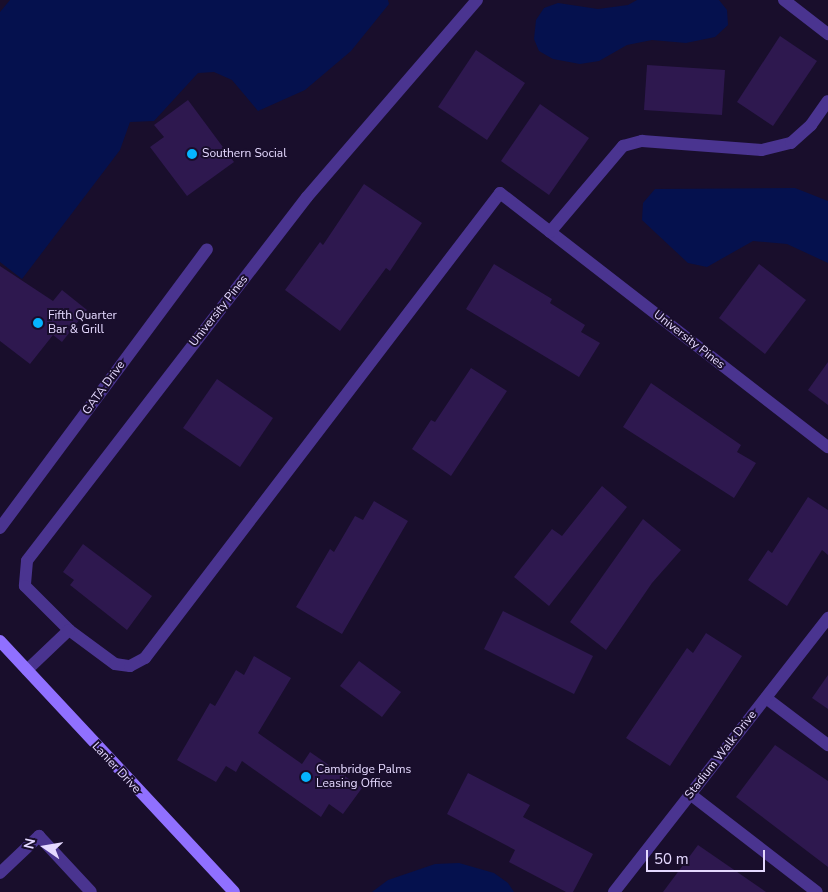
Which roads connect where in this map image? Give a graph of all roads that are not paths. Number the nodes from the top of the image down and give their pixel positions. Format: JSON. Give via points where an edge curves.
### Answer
{"nodes":[{"id":1,"x":477,"y":0,"type":"edge"},
{"id":2,"x":784,"y":0,"type":"edge"},
{"id":3,"x":828,"y":34,"type":"edge"},
{"id":4,"x":828,"y":101,"type":"edge"},
{"id":5,"x":550,"y":232,"type":"junction"},
{"id":6,"x":208,"y":248,"type":"dead end"},
{"id":7,"x":828,"y":447,"type":"edge"},
{"id":8,"x":0,"y":528,"type":"edge"},
{"id":9,"x":828,"y":618,"type":"edge"},
{"id":10,"x":69,"y":630,"type":"junction"},
{"id":11,"x":0,"y":641,"type":"edge"},
{"id":12,"x":27,"y":670,"type":"junction"},
{"id":13,"x":766,"y":698,"type":"junction"},
{"id":14,"x":828,"y":745,"type":"edge"},
{"id":15,"x":690,"y":794,"type":"junction"},
{"id":16,"x":0,"y":873,"type":"edge"},
{"id":17,"x":91,"y":892,"type":"edge"},
{"id":18,"x":234,"y":892,"type":"edge"},
{"id":19,"x":614,"y":892,"type":"edge"},
{"id":20,"x":817,"y":892,"type":"edge"}],
"edges":[{"from":1,"to":10,"type":"street","name":"University Pines","via":[[306,197],[27,561],[25,586]]},
{"from":2,"to":3,"type":"street"},
{"from":4,"to":5,"type":"street","via":[[811,125],[791,143],[762,150],[642,141],[623,146]]},
{"from":5,"to":7,"type":"street","name":"University Pines"},
{"from":5,"to":10,"type":"street","name":"University Pines","via":[[500,193],[145,658],[130,666],[115,664]]},
{"from":6,"to":8,"type":"street","name":"GATA Drive"},
{"from":9,"to":13,"type":"street","name":"Stadium Walk Drive"},
{"from":10,"to":12,"type":"street"},
{"from":11,"to":12,"type":"street","name":"Lanier Drive"},
{"from":12,"to":18,"type":"street","name":"Lanier Drive"},
{"from":13,"to":14,"type":"street"},
{"from":13,"to":15,"type":"street","name":"Stadium Walk Drive"},
{"from":15,"to":19,"type":"street","name":"Stadium Walk Drive"},
{"from":15,"to":20,"type":"street"},
{"from":16,"to":17,"type":"street","via":[[39,836]]}]}
